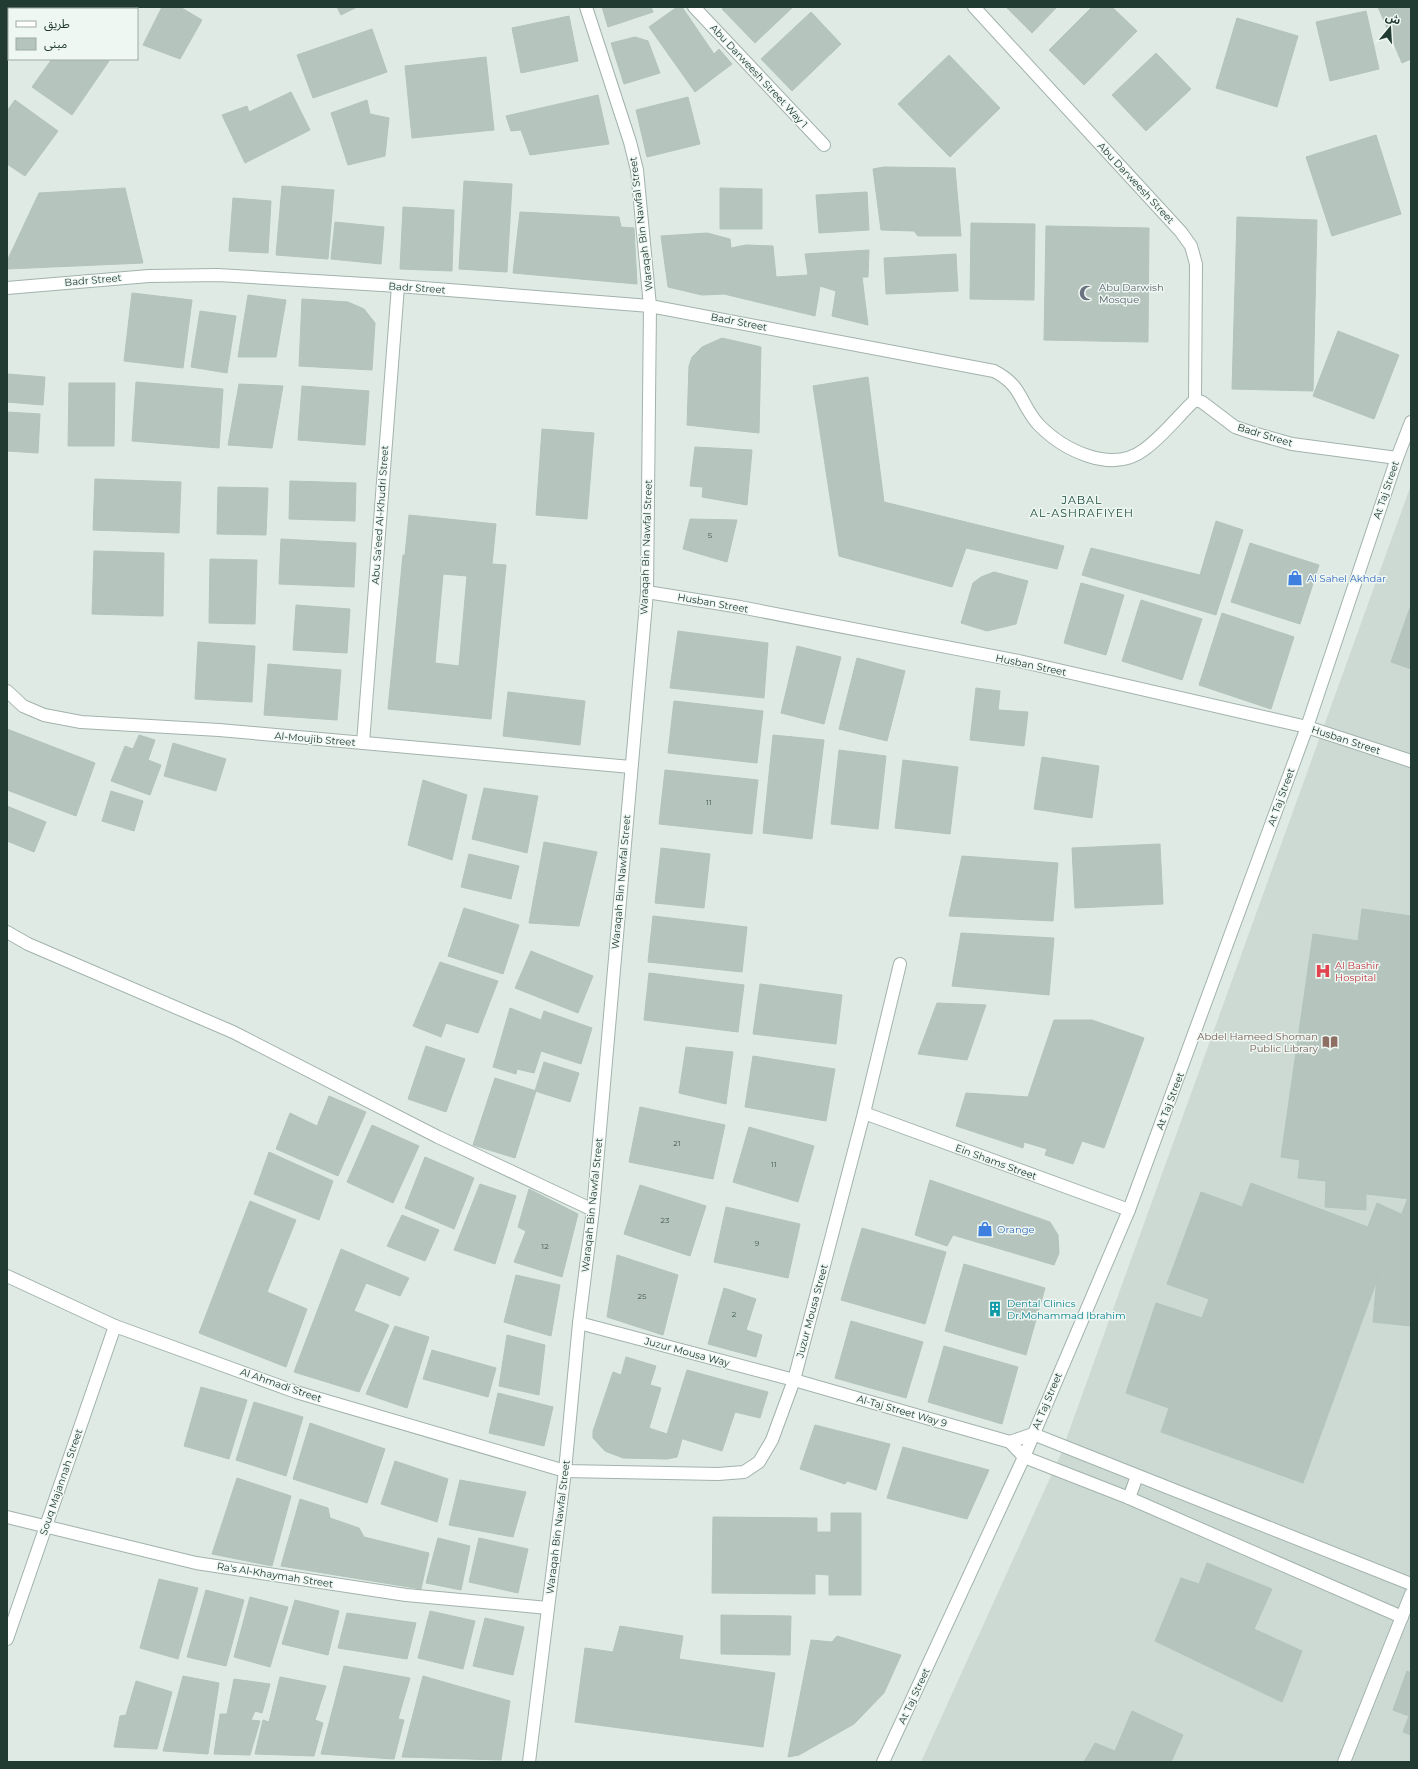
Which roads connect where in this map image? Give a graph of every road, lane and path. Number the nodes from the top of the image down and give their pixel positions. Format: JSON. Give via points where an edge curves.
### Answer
{"nodes":[{"id":1,"x":586,"y":7,"type":"edge"},
{"id":2,"x":694,"y":7,"type":"edge"},
{"id":3,"x":974,"y":7,"type":"edge"},
{"id":4,"x":824,"y":145,"type":"dead end"},
{"id":5,"x":398,"y":286,"type":"junction"},
{"id":6,"x":7,"y":288,"type":"edge"},
{"id":7,"x":650,"y":306,"type":"junction"},
{"id":8,"x":1195,"y":400,"type":"junction"},
{"id":9,"x":1411,"y":422,"type":"edge"},
{"id":10,"x":1397,"y":458,"type":"junction"},
{"id":11,"x":647,"y":592,"type":"junction"},
{"id":12,"x":7,"y":691,"type":"edge"},
{"id":13,"x":1307,"y":727,"type":"junction"},
{"id":14,"x":363,"y":743,"type":"junction"},
{"id":15,"x":1411,"y":761,"type":"edge"},
{"id":16,"x":631,"y":767,"type":"junction"},
{"id":17,"x":7,"y":932,"type":"edge"},
{"id":18,"x":900,"y":964,"type":"dead end"},
{"id":19,"x":864,"y":1113,"type":"junction"},
{"id":20,"x":593,"y":1210,"type":"junction"},
{"id":21,"x":1128,"y":1210,"type":"junction"},
{"id":22,"x":7,"y":1276,"type":"edge"},
{"id":23,"x":579,"y":1323,"type":"junction"},
{"id":24,"x":115,"y":1326,"type":"junction"},
{"id":25,"x":794,"y":1380,"type":"junction"},
{"id":26,"x":1033,"y":1434,"type":"junction"},
{"id":27,"x":1010,"y":1442,"type":"junction"},
{"id":28,"x":1024,"y":1457,"type":"junction"},
{"id":29,"x":565,"y":1471,"type":"junction"},
{"id":30,"x":1137,"y":1476,"type":"junction"},
{"id":31,"x":1129,"y":1498,"type":"junction"},
{"id":32,"x":7,"y":1517,"type":"edge"},
{"id":33,"x":46,"y":1527,"type":"junction"},
{"id":34,"x":1411,"y":1584,"type":"edge"},
{"id":35,"x":1411,"y":1594,"type":"edge"},
{"id":36,"x":548,"y":1608,"type":"junction"},
{"id":37,"x":1402,"y":1617,"type":"junction"},
{"id":38,"x":7,"y":1639,"type":"edge"},
{"id":39,"x":529,"y":1762,"type":"edge"},
{"id":40,"x":883,"y":1762,"type":"edge"},
{"id":41,"x":1344,"y":1762,"type":"edge"}],
"edges":[{"from":1,"to":7,"type":"street","name":"Waraqah Bin Nawfal Street","via":[[637,170]]},
{"from":2,"to":4,"type":"street","name":"Abu Darweesh Street Way 1"},
{"from":3,"to":8,"type":"street","name":"Abu Darweesh Street","via":[[1181,232],[1191,246],[1196,264],[1197,293]]},
{"from":5,"to":6,"type":"street","name":"Badr Street","via":[[202,275],[149,276]]},
{"from":5,"to":7,"type":"street","name":"Badr Street"},
{"from":5,"to":14,"type":"street","name":"Abu Sa'eed Al-Khudri Street"},
{"from":7,"to":8,"type":"street","name":"Badr Street","via":[[994,371],[1016,386],[1038,423],[1057,440],[1082,454],[1099,458],[1123,459],[1144,451]]},
{"from":7,"to":11,"type":"street","name":"Waraqah Bin Nawfal Street"},
{"from":8,"to":10,"type":"street","name":"Badr Street","via":[[1202,402],[1235,427],[1252,433],[1292,444]]},
{"from":9,"to":10,"type":"street","name":"At Taj Street"},
{"from":10,"to":13,"type":"street","name":"At Taj Street"},
{"from":11,"to":13,"type":"street","name":"Husban Street","via":[[740,607],[1019,661]]},
{"from":11,"to":16,"type":"street","name":"Waraqah Bin Nawfal Street"},
{"from":12,"to":14,"type":"street","name":"Al-Moujib Street","via":[[23,706],[44,715],[81,722],[218,730]]},
{"from":13,"to":15,"type":"street","name":"Husban Street"},
{"from":13,"to":21,"type":"street","name":"At Taj Street"},
{"from":14,"to":16,"type":"street","name":"Al-Moujib Street"},
{"from":16,"to":20,"type":"street","name":"Waraqah Bin Nawfal Street"},
{"from":17,"to":20,"type":"street","via":[[28,944],[233,1032],[438,1137]]},
{"from":18,"to":19,"type":"street","name":"Juzur Mousa Street"},
{"from":19,"to":21,"type":"street","name":"Ein Shams Street"},
{"from":19,"to":25,"type":"street","name":"Juzur Mousa Street"},
{"from":20,"to":23,"type":"street","name":"Waraqah Bin Nawfal Street"},
{"from":21,"to":26,"type":"street","name":"At Taj Street"},
{"from":22,"to":24,"type":"street","name":"Al Ahmadi Street"},
{"from":23,"to":25,"type":"street","name":"Juzur Mousa Way"},
{"from":23,"to":29,"type":"street","name":"Waraqah Bin Nawfal Street"},
{"from":24,"to":29,"type":"street","name":"Al Ahmadi Street","via":[[296,1392]]},
{"from":24,"to":33,"type":"street","name":"Souq Majannah Street"},
{"from":25,"to":27,"type":"street","name":"Al-Taj Street Way 9"},
{"from":25,"to":29,"type":"street","name":"Juzur Mousa Street","via":[[772,1440],[759,1462],[744,1472],[718,1474]]},
{"from":26,"to":27,"type":"street"},
{"from":26,"to":28,"type":"street","name":"At Taj Street"},
{"from":26,"to":30,"type":"street"},
{"from":27,"to":28,"type":"street"},
{"from":28,"to":31,"type":"street"},
{"from":28,"to":40,"type":"street","name":"At Taj Street"},
{"from":29,"to":36,"type":"street","name":"Waraqah Bin Nawfal Street"},
{"from":30,"to":31,"type":"street"},
{"from":30,"to":34,"type":"street"},
{"from":31,"to":37,"type":"street"},
{"from":32,"to":33,"type":"street","name":"Ra's Al-Khaymah Street"},
{"from":33,"to":36,"type":"street","name":"Ra's Al-Khaymah Street","via":[[196,1563],[406,1595]]},
{"from":33,"to":38,"type":"street","name":"Souq Majannah Street"},
{"from":35,"to":37,"type":"street"},
{"from":36,"to":39,"type":"street","name":"Waraqah Bin Nawfal Street"},
{"from":37,"to":41,"type":"street"}]}
